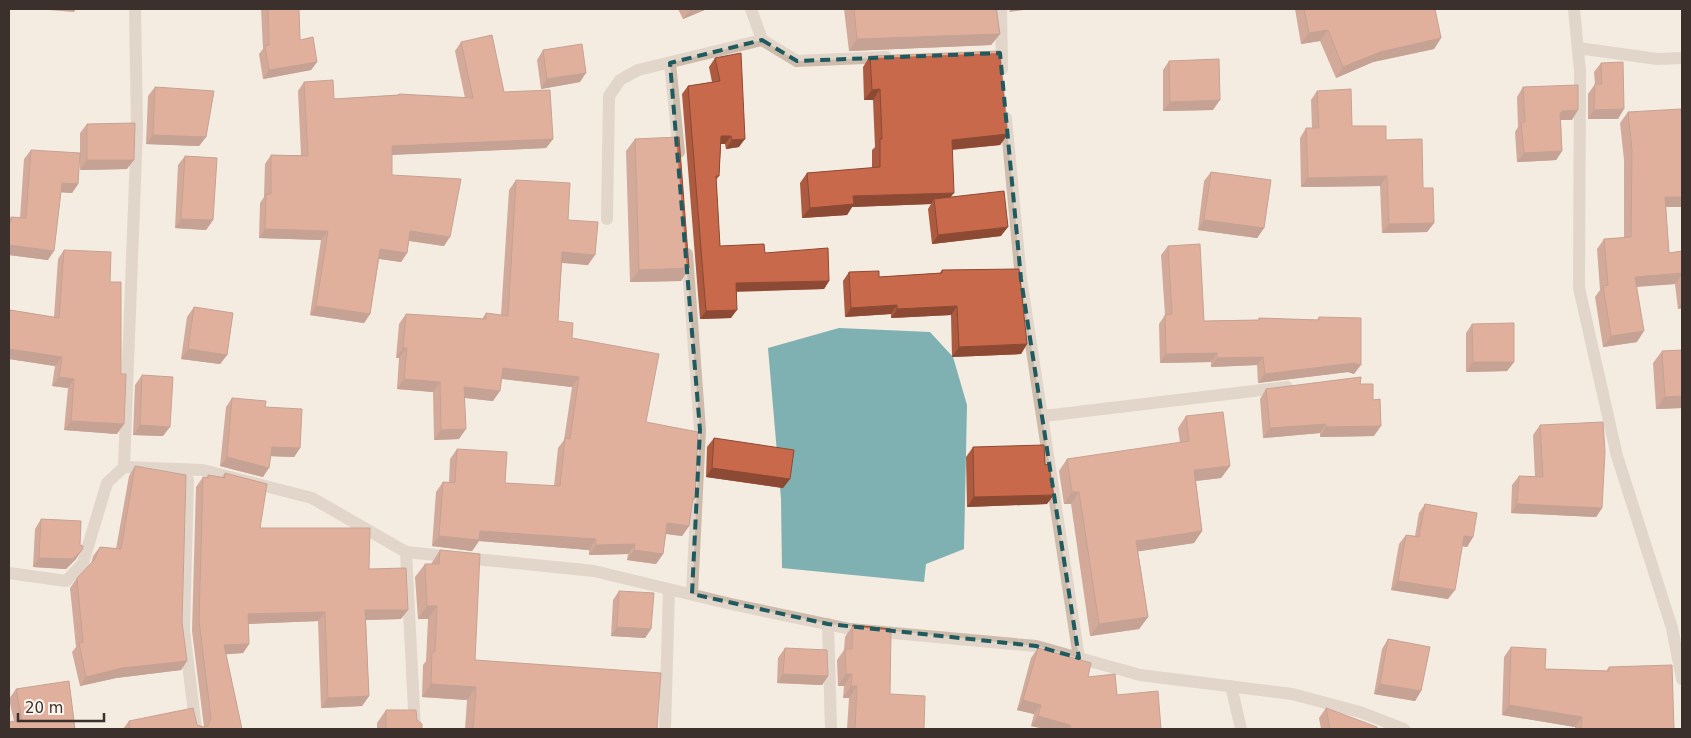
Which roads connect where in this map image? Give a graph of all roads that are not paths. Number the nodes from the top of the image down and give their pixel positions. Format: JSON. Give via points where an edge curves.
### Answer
{"nodes":[{"id":1,"x":136,"y":9,"type":"edge"},
{"id":2,"x":751,"y":9,"type":"edge"},
{"id":3,"x":1001,"y":9,"type":"edge"},
{"id":4,"x":1574,"y":9,"type":"edge"},
{"id":5,"x":762,"y":40,"type":"junction"},
{"id":6,"x":1578,"y":48,"type":"junction"},
{"id":7,"x":903,"y":57,"type":"edge"},
{"id":8,"x":1682,"y":58,"type":"edge"},
{"id":9,"x":670,"y":63,"type":"junction"},
{"id":10,"x":1003,"y":82,"type":"edge"},
{"id":11,"x":1005,"y":102,"type":"edge"},
{"id":12,"x":680,"y":165,"type":"edge"},
{"id":13,"x":607,"y":218,"type":"dead end"},
{"id":14,"x":686,"y":244,"type":"edge"},
{"id":15,"x":1300,"y":385,"type":"edge"},
{"id":16,"x":1044,"y":416,"type":"junction"},
{"id":17,"x":124,"y":467,"type":"junction"},
{"id":18,"x":180,"y":469,"type":"junction"},
{"id":19,"x":406,"y":552,"type":"junction"},
{"id":20,"x":9,"y":573,"type":"edge"},
{"id":21,"x":668,"y":589,"type":"junction"},
{"id":22,"x":692,"y":594,"type":"junction"},
{"id":23,"x":828,"y":624,"type":"junction"},
{"id":24,"x":1079,"y":658,"type":"junction"},
{"id":25,"x":1682,"y":680,"type":"edge"},
{"id":26,"x":1231,"y":686,"type":"junction"},
{"id":27,"x":196,"y":729,"type":"edge"},
{"id":28,"x":415,"y":729,"type":"edge"},
{"id":29,"x":665,"y":729,"type":"edge"},
{"id":30,"x":831,"y":729,"type":"edge"},
{"id":31,"x":1241,"y":729,"type":"edge"},
{"id":32,"x":1404,"y":729,"type":"edge"}],
"edges":[{"from":1,"to":17,"type":"street","via":[[137,129]]},
{"from":2,"to":5,"type":"street"},
{"from":3,"to":10,"type":"street","via":[[995,53]]},
{"from":4,"to":6,"type":"street"},
{"from":5,"to":7,"type":"street","via":[[797,61]]},
{"from":5,"to":9,"type":"street"},
{"from":6,"to":8,"type":"street","via":[[1657,59]]},
{"from":6,"to":25,"type":"street","via":[[1579,288],[1617,456],[1672,628]]},
{"from":9,"to":12,"type":"street"},
{"from":9,"to":13,"type":"street","via":[[638,70],[620,80],[609,96]]},
{"from":11,"to":16,"type":"street","via":[[1021,280]]},
{"from":14,"to":22,"type":"street","via":[[700,430]]},
{"from":15,"to":16,"type":"street"},
{"from":16,"to":24,"type":"street","via":[[1052,489]]},
{"from":17,"to":18,"type":"street"},
{"from":17,"to":20,"type":"street","via":[[107,483],[83,563],[66,580]]},
{"from":18,"to":19,"type":"street","via":[[203,470],[312,498]]},
{"from":18,"to":27,"type":"street","via":[[188,480],[184,631]]},
{"from":19,"to":21,"type":"street","via":[[594,571]]},
{"from":19,"to":28,"type":"street"},
{"from":21,"to":22,"type":"street"},
{"from":21,"to":29,"type":"street"},
{"from":22,"to":23,"type":"street"},
{"from":23,"to":24,"type":"street","via":[[850,629],[1036,646]]},
{"from":23,"to":30,"type":"street"},
{"from":24,"to":26,"type":"street","via":[[1140,675]]},
{"from":26,"to":31,"type":"street"},
{"from":26,"to":32,"type":"street","via":[[1292,694],[1360,712]]}]}
